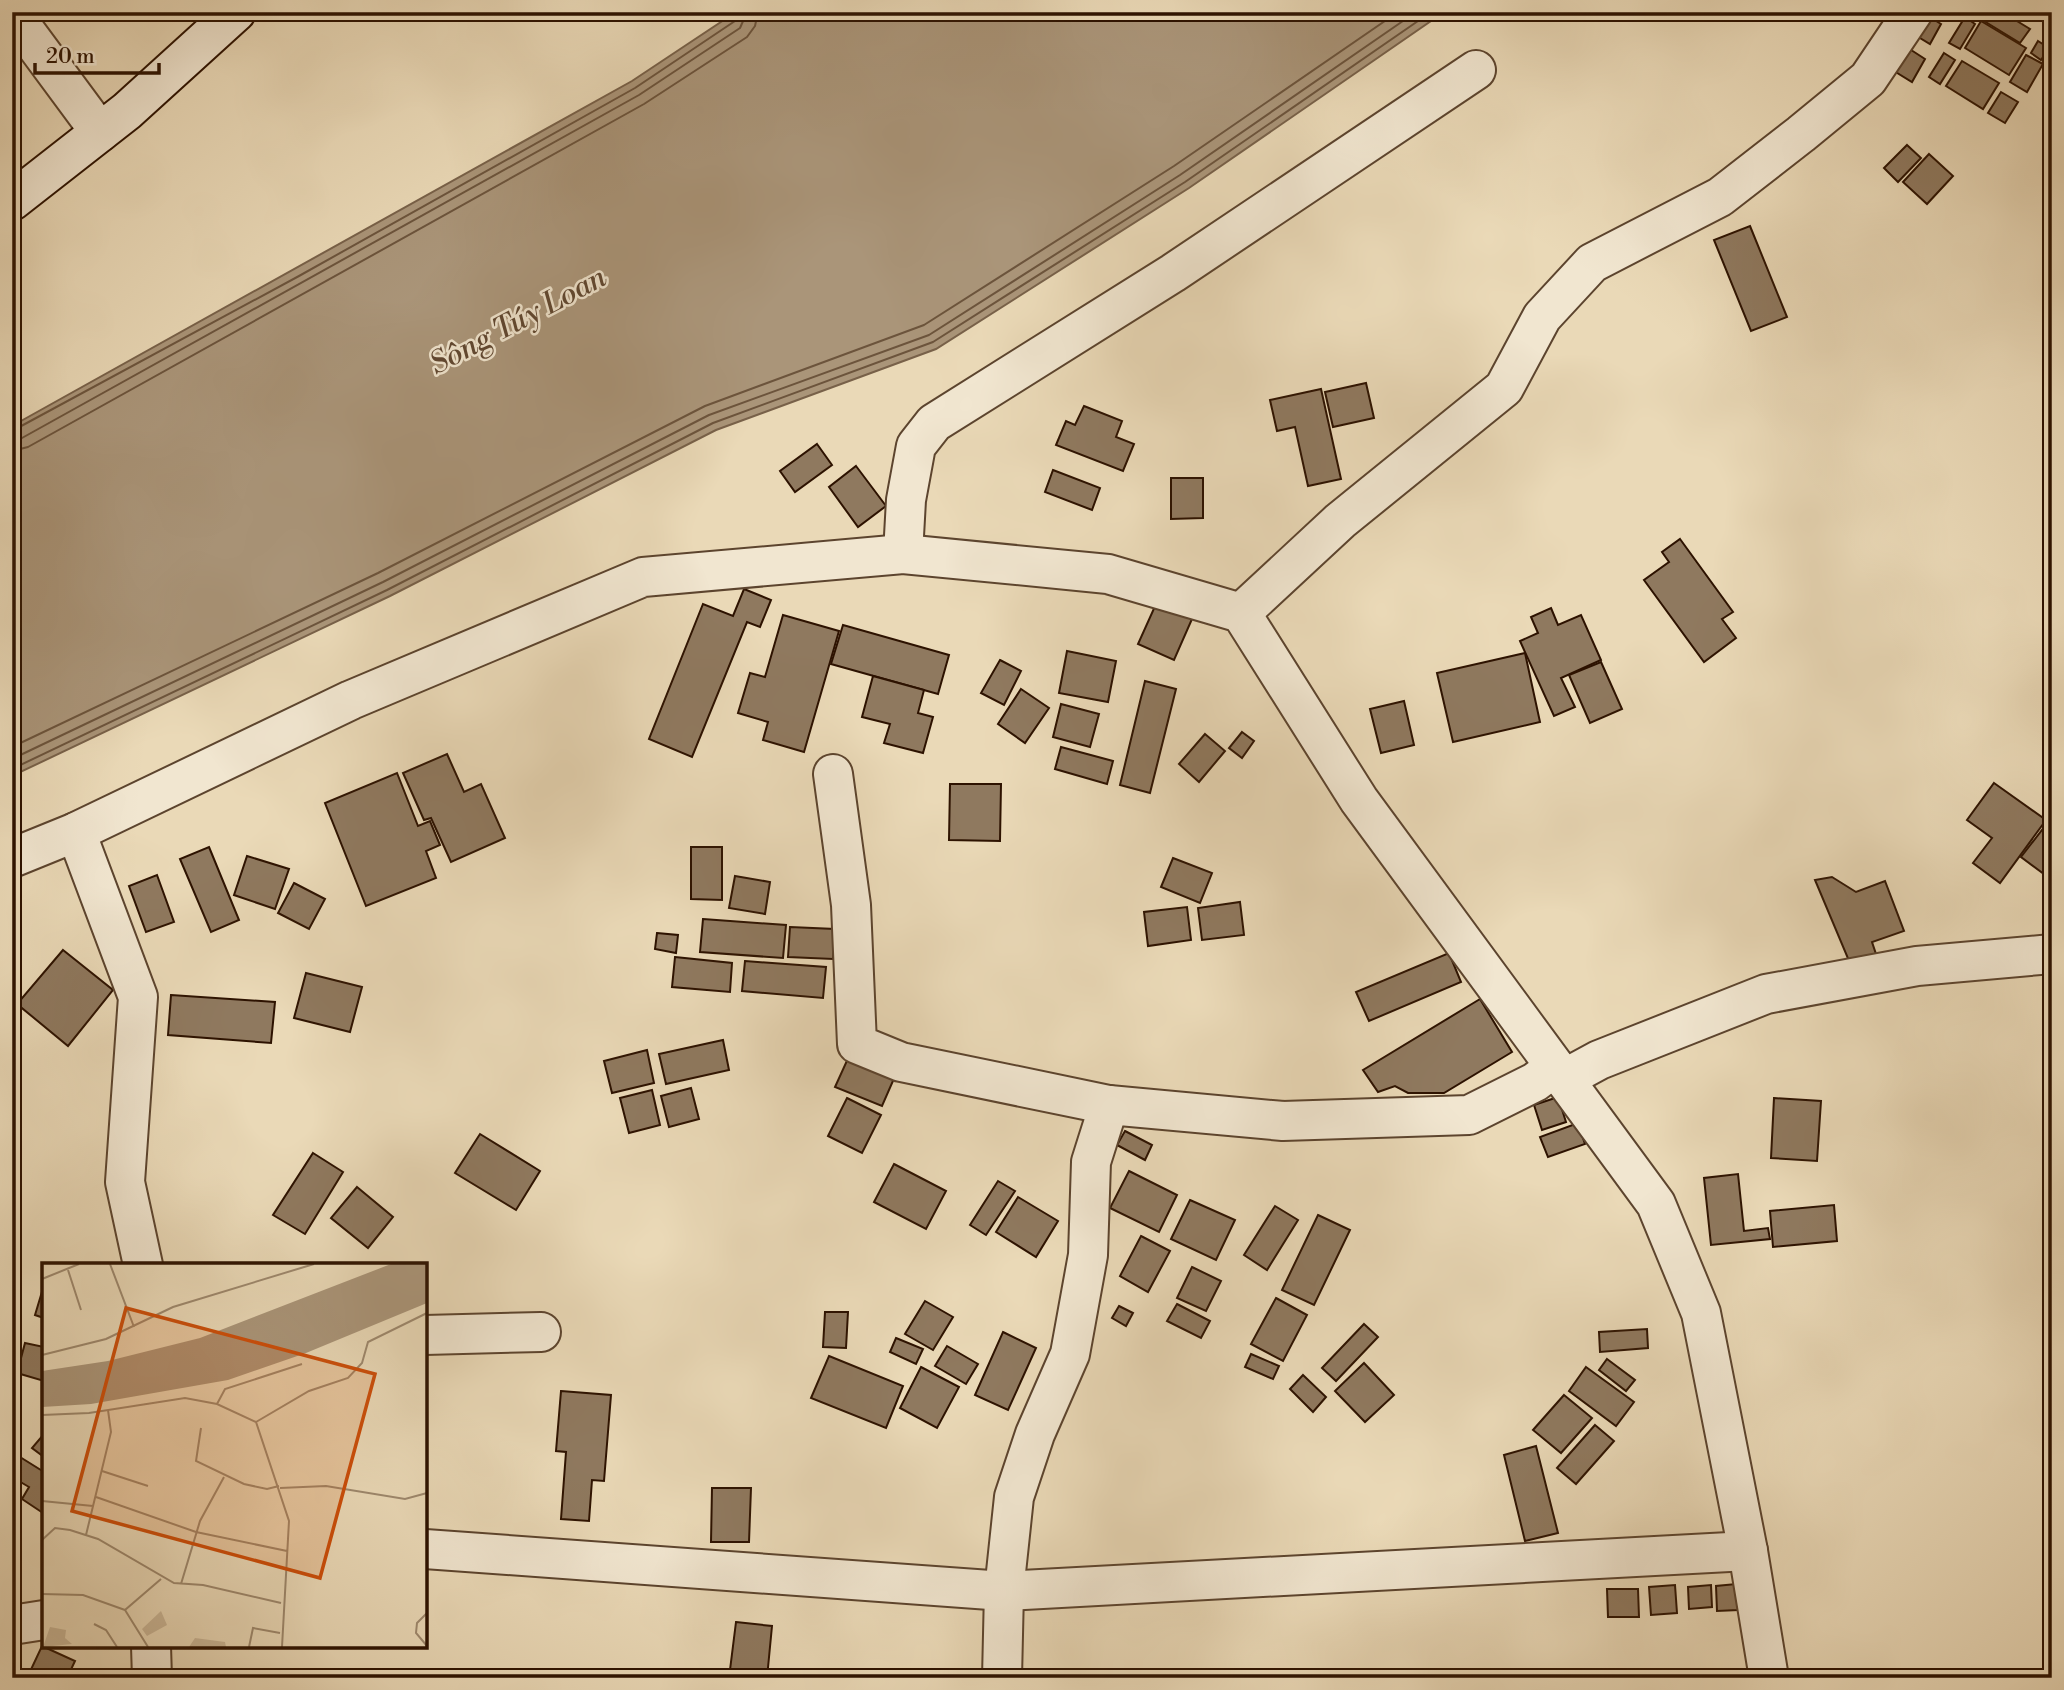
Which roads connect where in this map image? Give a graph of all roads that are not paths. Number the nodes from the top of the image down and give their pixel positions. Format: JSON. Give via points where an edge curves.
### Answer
{"nodes":[{"id":1,"x":236,"y":12,"type":"edge"},
{"id":2,"x":1913,"y":12,"type":"edge"},
{"id":3,"x":12,"y":13,"type":"edge"},
{"id":4,"x":1476,"y":70,"type":"dead end"},
{"id":5,"x":100,"y":132,"type":"junction"},
{"id":6,"x":12,"y":201,"type":"edge"},
{"id":7,"x":903,"y":554,"type":"junction"},
{"id":8,"x":1241,"y":613,"type":"junction"},
{"id":9,"x":833,"y":774,"type":"dead end"},
{"id":10,"x":76,"y":832,"type":"junction"},
{"id":11,"x":12,"y":858,"type":"edge"},
{"id":12,"x":2052,"y":954,"type":"edge"},
{"id":13,"x":1560,"y":1073,"type":"junction"},
{"id":14,"x":1109,"y":1105,"type":"junction"},
{"id":15,"x":144,"y":1263,"type":"edge"},
{"id":16,"x":541,"y":1332,"type":"dead end"},
{"id":17,"x":427,"y":1335,"type":"edge"},
{"id":18,"x":427,"y":1549,"type":"edge"},
{"id":19,"x":1748,"y":1551,"type":"junction"},
{"id":20,"x":1003,"y":1591,"type":"junction"},
{"id":21,"x":42,"y":1620,"type":"edge"},
{"id":22,"x":12,"y":1625,"type":"edge"},
{"id":23,"x":151,"y":1648,"type":"edge"},
{"id":24,"x":152,"y":1678,"type":"edge"},
{"id":25,"x":1002,"y":1678,"type":"edge"},
{"id":26,"x":1769,"y":1678,"type":"edge"}],
"edges":[{"from":1,"to":5,"type":"street"},
{"from":2,"to":8,"type":"street","via":[[1868,79],[1801,134],[1720,197],[1592,263],[1542,317],[1504,388],[1340,521]]},
{"from":3,"to":5,"type":"street"},
{"from":4,"to":7,"type":"street","via":[[1173,273],[934,423],[916,446]]},
{"from":5,"to":6,"type":"street"},
{"from":7,"to":8,"type":"street","via":[[1108,574]]},
{"from":7,"to":10,"type":"street","via":[[643,577],[351,700]]},
{"from":8,"to":13,"type":"street","via":[[1359,800]]},
{"from":9,"to":14,"type":"street","via":[[850,905],[857,1044],[901,1062]]},
{"from":10,"to":11,"type":"street"},
{"from":10,"to":15,"type":"street","via":[[138,997],[125,1182]]},
{"from":12,"to":13,"type":"street","via":[[1917,966],[1766,994]]},
{"from":13,"to":14,"type":"street","via":[[1469,1115],[1283,1121]]},
{"from":13,"to":19,"type":"street","via":[[1656,1204],[1701,1312]]},
{"from":14,"to":20,"type":"street","via":[[1091,1162],[1088,1255],[1070,1354],[1014,1497]]},
{"from":16,"to":17,"type":"street"},
{"from":18,"to":20,"type":"street"},
{"from":19,"to":20,"type":"street"},
{"from":19,"to":26,"type":"street"},
{"from":20,"to":25,"type":"street"},
{"from":21,"to":22,"type":"street"},
{"from":23,"to":24,"type":"street"}]}
